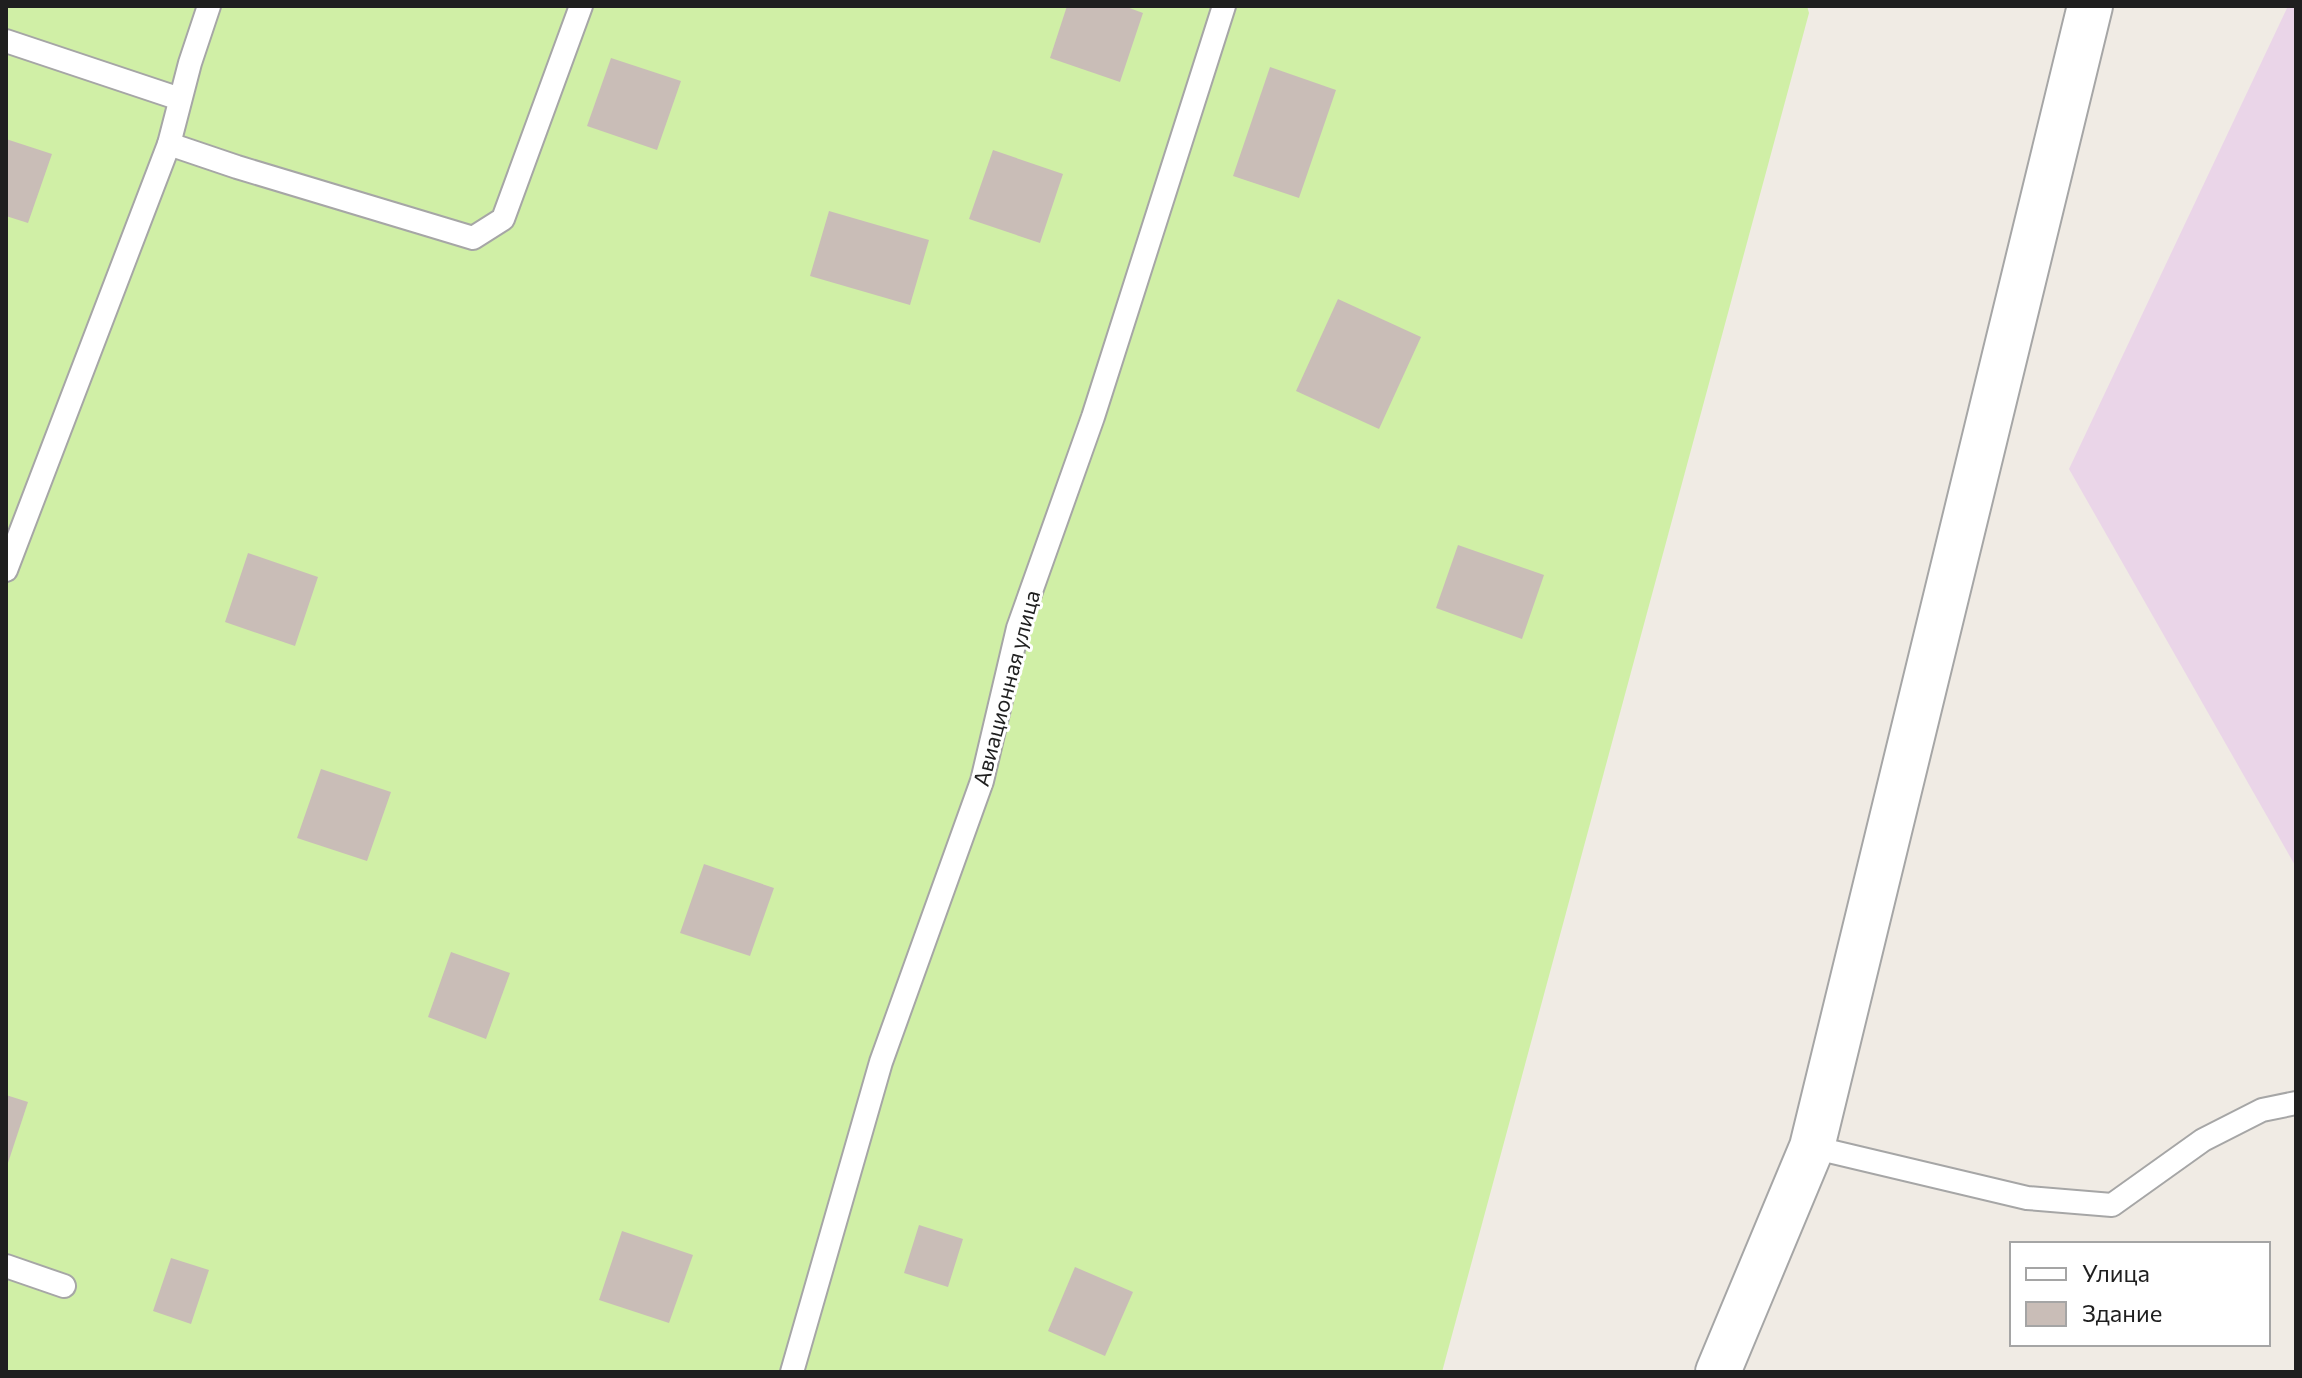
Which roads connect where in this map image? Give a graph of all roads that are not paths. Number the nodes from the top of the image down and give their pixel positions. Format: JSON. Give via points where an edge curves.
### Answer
{"nodes":[{"id":1,"x":209,"y":6,"type":"edge"},
{"id":2,"x":581,"y":6,"type":"edge"},
{"id":3,"x":1224,"y":6,"type":"edge"},
{"id":4,"x":2090,"y":6,"type":"edge"},
{"id":5,"x":6,"y":41,"type":"edge"},
{"id":6,"x":180,"y":99,"type":"junction"},
{"id":7,"x":169,"y":144,"type":"junction"},
{"id":8,"x":6,"y":570,"type":"edge"},
{"id":9,"x":2296,"y":1103,"type":"edge"},
{"id":10,"x":1812,"y":1147,"type":"junction"},
{"id":11,"x":6,"y":1266,"type":"edge"},
{"id":12,"x":64,"y":1286,"type":"dead end"},
{"id":13,"x":792,"y":1372,"type":"edge"},
{"id":14,"x":1718,"y":1372,"type":"edge"}],
"edges":[{"from":1,"to":6,"type":"lane"},
{"from":2,"to":7,"type":"lane","via":[[503,219],[473,238]]},
{"from":3,"to":13,"type":"lane","name":"Авиационная улица","via":[[1093,417],[1018,628],[982,781],[881,1062]]},
{"from":4,"to":10,"type":"street"},
{"from":5,"to":6,"type":"lane"},
{"from":6,"to":7,"type":"lane"},
{"from":7,"to":8,"type":"lane"},
{"from":9,"to":10,"type":"lane","via":[[2262,1110],[2203,1140],[2112,1205],[2027,1198]]},
{"from":10,"to":14,"type":"street"},
{"from":11,"to":12,"type":"lane"}]}
